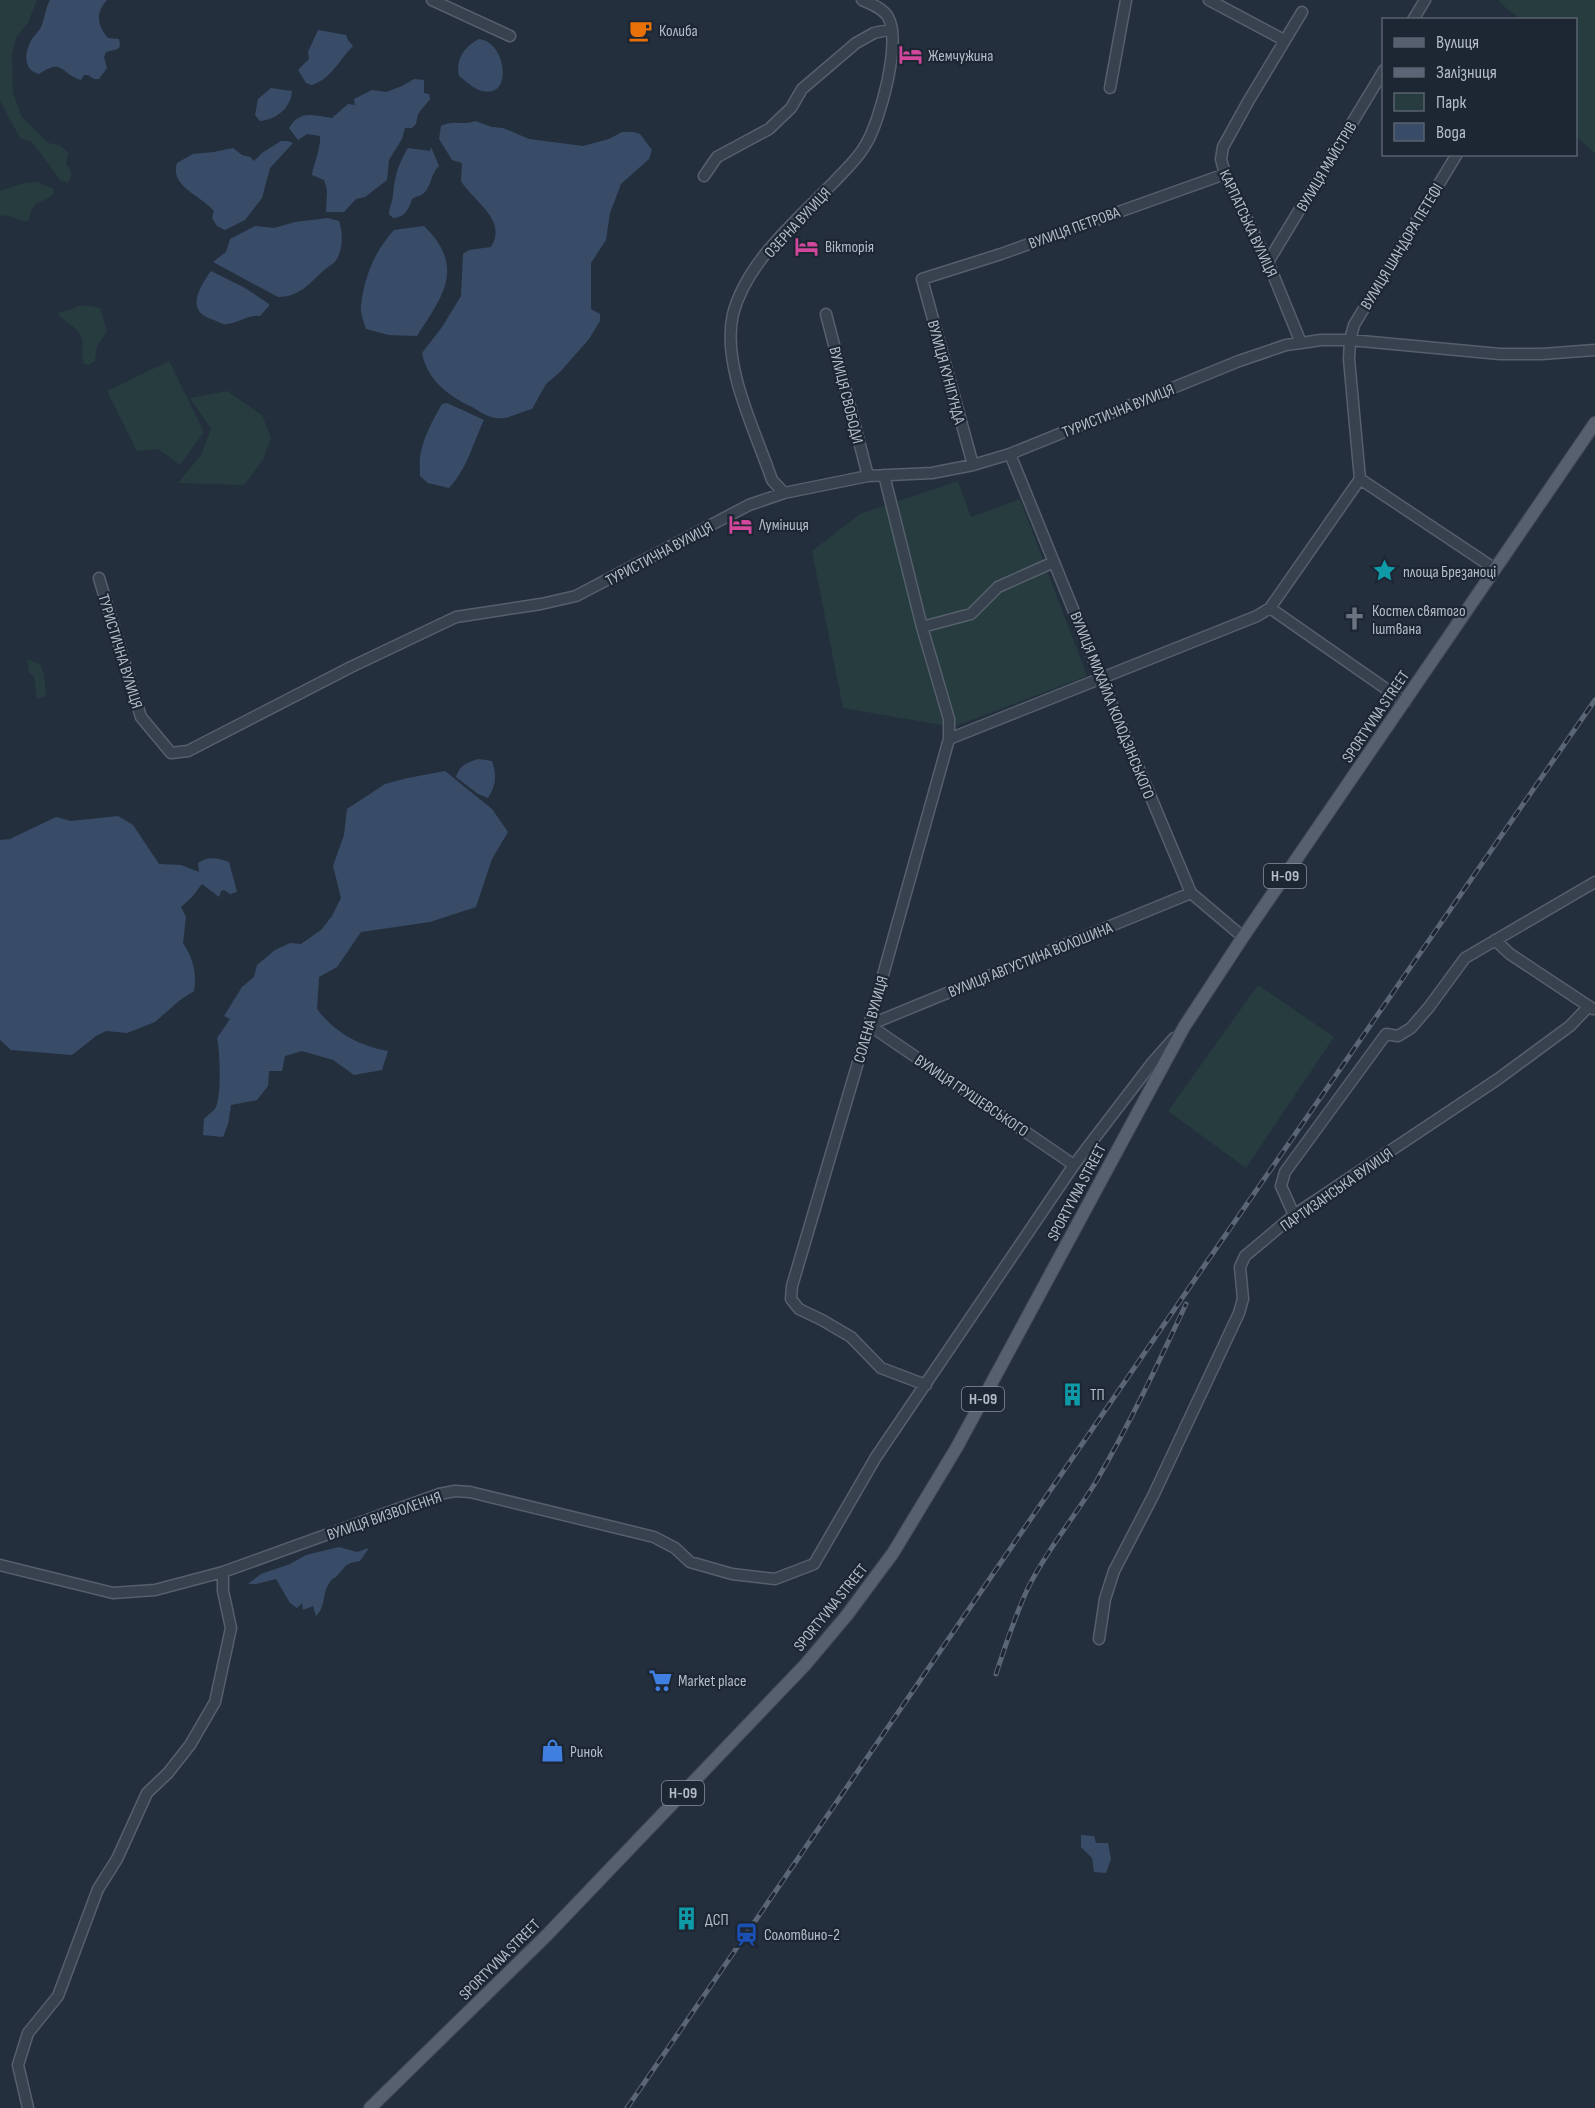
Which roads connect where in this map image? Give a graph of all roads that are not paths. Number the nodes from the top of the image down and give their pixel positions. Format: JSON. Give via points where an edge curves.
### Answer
{"nodes":[{"id":1,"x":432,"y":0,"type":"edge"},
{"id":2,"x":862,"y":0,"type":"edge"},
{"id":3,"x":1126,"y":0,"type":"edge"},
{"id":4,"x":1209,"y":0,"type":"edge"},
{"id":5,"x":1425,"y":0,"type":"edge"},
{"id":6,"x":1302,"y":12,"type":"dead end"},
{"id":7,"x":1414,"y":18,"type":"edge"},
{"id":8,"x":892,"y":28,"type":"junction"},
{"id":9,"x":510,"y":36,"type":"dead end"},
{"id":10,"x":1284,"y":40,"type":"junction"},
{"id":11,"x":1382,"y":72,"type":"edge"},
{"id":12,"x":1110,"y":88,"type":"dead end"},
{"id":13,"x":1456,"y":156,"type":"edge"},
{"id":14,"x":1225,"y":174,"type":"junction"},
{"id":15,"x":704,"y":176,"type":"dead end"},
{"id":16,"x":1268,"y":262,"type":"junction"},
{"id":17,"x":922,"y":279,"type":"joint"},
{"id":18,"x":826,"y":314,"type":"dead end"},
{"id":19,"x":1350,"y":340,"type":"junction"},
{"id":20,"x":1301,"y":342,"type":"junction"},
{"id":21,"x":1595,"y":350,"type":"edge"},
{"id":22,"x":1595,"y":423,"type":"edge"},
{"id":23,"x":1010,"y":454,"type":"junction"},
{"id":24,"x":973,"y":465,"type":"junction"},
{"id":25,"x":884,"y":475,"type":"junction"},
{"id":26,"x":868,"y":476,"type":"junction"},
{"id":27,"x":1360,"y":479,"type":"junction"},
{"id":28,"x":784,"y":493,"type":"junction"},
{"id":29,"x":1054,"y":562,"type":"junction"},
{"id":30,"x":1495,"y":569,"type":"junction"},
{"id":31,"x":99,"y":578,"type":"dead end"},
{"id":32,"x":1270,"y":608,"type":"junction"},
{"id":33,"x":922,"y":627,"type":"junction"},
{"id":34,"x":1101,"y":678,"type":"junction"},
{"id":35,"x":1405,"y":702,"type":"junction"},
{"id":36,"x":949,"y":739,"type":"junction"},
{"id":37,"x":1595,"y":882,"type":"edge"},
{"id":38,"x":1191,"y":893,"type":"junction"},
{"id":39,"x":1243,"y":937,"type":"junction"},
{"id":40,"x":1495,"y":940,"type":"junction"},
{"id":41,"x":1592,"y":1008,"type":"edge"},
{"id":42,"x":869,"y":1025,"type":"junction"},
{"id":43,"x":1184,"y":1027,"type":"junction"},
{"id":44,"x":1074,"y":1165,"type":"junction"},
{"id":45,"x":1294,"y":1215,"type":"junction"},
{"id":46,"x":926,"y":1385,"type":"junction"},
{"id":47,"x":0,"y":1565,"type":"edge"},
{"id":48,"x":798,"y":1570,"type":"joint"},
{"id":49,"x":223,"y":1572,"type":"junction"},
{"id":50,"x":1099,"y":1638,"type":"dead end"},
{"id":51,"x":28,"y":2108,"type":"edge"},
{"id":52,"x":370,"y":2108,"type":"edge"}],
"edges":[{"from":1,"to":9,"type":"street"},
{"from":2,"to":8,"type":"street","via":[[888,16]]},
{"from":3,"to":12,"type":"street"},
{"from":4,"to":10,"type":"street"},
{"from":5,"to":7,"type":"street"},
{"from":6,"to":10,"type":"street","name":"КАРПАТСЬКА ВУЛИЦЯ"},
{"from":8,"to":15,"type":"street","via":[[856,43],[802,89],[791,108],[769,129],[717,157]]},
{"from":8,"to":28,"type":"street","name":"ОЗЕРНА ВУЛИЦЯ","via":[[885,91],[866,144],[775,243],[740,293],[733,317],[730,347],[735,376],[772,480]]},
{"from":10,"to":14,"type":"street","name":"КАРПАТСЬКА ВУЛИЦЯ","via":[[1223,147]]},
{"from":11,"to":16,"type":"street","name":"ВУЛИЦЯ МАЙСТРІВ"},
{"from":13,"to":19,"type":"street","name":"ВУЛИЦЯ ШАНДОРА ПЕТЕФІ","via":[[1354,325]]},
{"from":14,"to":16,"type":"street","name":"КАРПАТСЬКА ВУЛИЦЯ"},
{"from":14,"to":17,"type":"street","name":"ВУЛИЦЯ ПЕТРОВА"},
{"from":16,"to":20,"type":"street","name":"КАРПАТСЬКА ВУЛИЦЯ"},
{"from":17,"to":24,"type":"street","name":"ВУЛИЦЯ КУНІГУНДА"},
{"from":18,"to":26,"type":"street","name":"ВУЛИЦЯ СВОБОДИ"},
{"from":19,"to":20,"type":"street","name":"ТУРИСТИЧНА ВУЛИЦЯ"},
{"from":19,"to":21,"type":"street","name":"ТУРИСТИЧНА ВУЛИЦЯ","via":[[1500,354]]},
{"from":19,"to":27,"type":"street"},
{"from":20,"to":23,"type":"street","name":"ТУРИСТИЧНА ВУЛИЦЯ","via":[[1239,361]]},
{"from":22,"to":30,"type":"main road","name":"SPORTYVNA STREET","number":"Н-09"},
{"from":23,"to":24,"type":"street","name":"ТУРИСТИЧНА ВУЛИЦЯ"},
{"from":23,"to":29,"type":"street","name":"ВУЛИЦЯ МИХАЙЛА КОЛОДЗІНСЬКОГО"},
{"from":24,"to":25,"type":"street","name":"ТУРИСТИЧНА ВУЛИЦЯ","via":[[932,473]]},
{"from":25,"to":26,"type":"street","name":"ТУРИСТИЧНА ВУЛИЦЯ"},
{"from":25,"to":33,"type":"street"},
{"from":26,"to":28,"type":"street","name":"ТУРИСТИЧНА ВУЛИЦЯ"},
{"from":27,"to":30,"type":"street"},
{"from":27,"to":32,"type":"street"},
{"from":28,"to":31,"type":"street","name":"ТУРИСТИЧНА ВУЛИЦЯ","via":[[749,505],[576,596],[456,617],[188,751],[171,753],[141,717]]},
{"from":29,"to":33,"type":"street","via":[[998,587],[971,614]]},
{"from":29,"to":34,"type":"street","name":"ВУЛИЦЯ МИХАЙЛА КОЛОДЗІНСЬКОГО"},
{"from":30,"to":35,"type":"main road","name":"SPORTYVNA STREET","number":"Н-09"},
{"from":32,"to":34,"type":"street"},
{"from":32,"to":35,"type":"street"},
{"from":33,"to":36,"type":"street","via":[[949,719]]},
{"from":34,"to":36,"type":"street"},
{"from":34,"to":38,"type":"street","name":"ВУЛИЦЯ МИХАЙЛА КОЛОДЗІНСЬКОГО"},
{"from":35,"to":39,"type":"main road","name":"SPORTYVNA STREET","number":"Н-09"},
{"from":36,"to":42,"type":"street","name":"СОЛЕНА ВУЛИЦЯ"},
{"from":37,"to":40,"type":"street"},
{"from":38,"to":39,"type":"street","name":"ВУЛИЦЯ МИХАЙЛА КОЛОДЗІНСЬКОГО"},
{"from":38,"to":42,"type":"street","name":"ВУЛИЦЯ АВГУСТИНА ВОЛОШИНА"},
{"from":39,"to":43,"type":"main road","name":"SPORTYVNA STREET","number":"Н-09"},
{"from":40,"to":41,"type":"street"},
{"from":40,"to":45,"type":"street","via":[[1465,958],[1412,1028],[1398,1036],[1386,1035],[1285,1173],[1281,1186]]},
{"from":41,"to":45,"type":"street","name":"ПАРТИЗАНСЬКА ВУЛИЦЯ","via":[[1498,1079]]},
{"from":42,"to":44,"type":"street","name":"ВУЛИЦЯ ГРУШЕВСЬКОГО"},
{"from":42,"to":46,"type":"street","name":"СОЛЕНА ВУЛИЦЯ","via":[[790,1299],[799,1310],[851,1337],[881,1368]]},
{"from":43,"to":44,"type":"street","name":"SPORTYVNA STREET"},
{"from":43,"to":52,"type":"main road","name":"SPORTYVNA STREET","number":"Н-09","via":[[957,1447],[894,1553],[805,1665],[507,1975]]},
{"from":44,"to":46,"type":"street","name":"SPORTYVNA STREET"},
{"from":45,"to":50,"type":"street","name":"ПАРТИЗАНСЬКА ВУЛИЦЯ","via":[[1245,1256],[1240,1267],[1239,1313],[1114,1571]]},
{"from":46,"to":48,"type":"street","name":"SPORTYVNA STREET","via":[[876,1457],[814,1564]]},
{"from":47,"to":49,"type":"street","name":"ВУЛИЦЯ ВИЗВОЛЕННЯ","via":[[112,1593],[155,1590]]},
{"from":48,"to":49,"type":"street","name":"ВУЛИЦЯ ВИЗВОЛЕННЯ","via":[[775,1579],[732,1574],[690,1562],[654,1537],[455,1491]]},
{"from":49,"to":51,"type":"street","via":[[231,1628],[215,1702],[190,1745],[147,1792],[117,1859],[98,1889],[58,1996],[28,2033],[18,2065]]}]}
